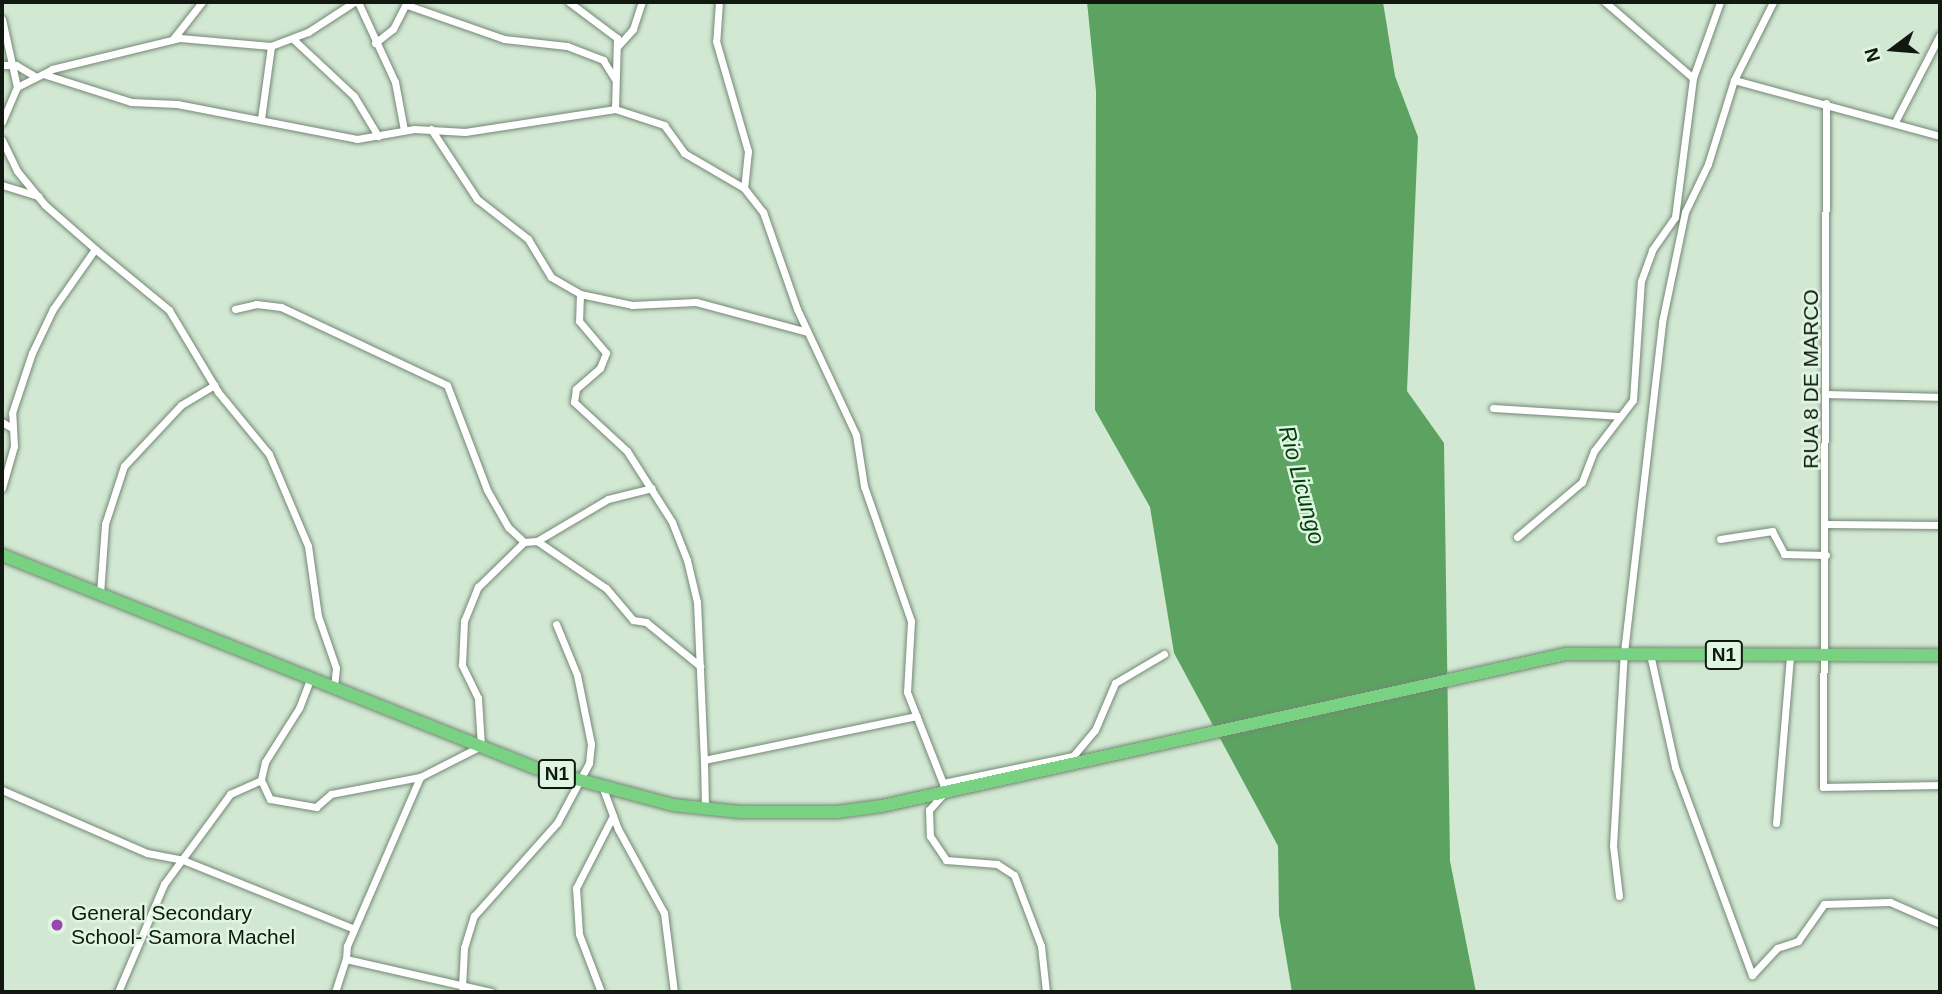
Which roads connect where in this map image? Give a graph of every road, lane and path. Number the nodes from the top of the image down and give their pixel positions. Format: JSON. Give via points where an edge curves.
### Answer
{"nodes":[{"id":1,"x":202,"y":2,"type":"edge"},
{"id":2,"x":356,"y":2,"type":"edge"},
{"id":3,"x":569,"y":2,"type":"edge"},
{"id":4,"x":642,"y":2,"type":"edge"},
{"id":5,"x":719,"y":2,"type":"edge"},
{"id":6,"x":1605,"y":2,"type":"edge"},
{"id":7,"x":1720,"y":2,"type":"edge"},
{"id":8,"x":1773,"y":2,"type":"edge"},
{"id":9,"x":406,"y":4,"type":"edge"},
{"id":10,"x":2,"y":19,"type":"edge"},
{"id":11,"x":1940,"y":35,"type":"edge"},
{"id":12,"x":172,"y":39,"type":"junction"},
{"id":13,"x":293,"y":39,"type":"junction"},
{"id":14,"x":375,"y":43,"type":"junction"},
{"id":15,"x":271,"y":46,"type":"junction"},
{"id":16,"x":616,"y":48,"type":"junction"},
{"id":17,"x":2,"y":65,"type":"edge"},
{"id":18,"x":16,"y":65,"type":"junction"},
{"id":19,"x":46,"y":75,"type":"junction"},
{"id":20,"x":36,"y":76,"type":"junction"},
{"id":21,"x":1693,"y":78,"type":"junction"},
{"id":22,"x":615,"y":79,"type":"junction"},
{"id":23,"x":1734,"y":80,"type":"junction"},
{"id":24,"x":17,"y":87,"type":"junction"},
{"id":25,"x":1826,"y":103,"type":"junction"},
{"id":26,"x":615,"y":109,"type":"junction"},
{"id":27,"x":261,"y":118,"type":"junction"},
{"id":28,"x":2,"y":122,"type":"edge"},
{"id":29,"x":1895,"y":122,"type":"junction"},
{"id":30,"x":430,"y":129,"type":"junction"},
{"id":31,"x":404,"y":130,"type":"junction"},
{"id":32,"x":378,"y":136,"type":"junction"},
{"id":33,"x":1940,"y":136,"type":"edge"},
{"id":34,"x":2,"y":140,"type":"edge"},
{"id":35,"x":2,"y":185,"type":"edge"},
{"id":36,"x":744,"y":188,"type":"junction"},
{"id":37,"x":39,"y":196,"type":"junction"},
{"id":38,"x":95,"y":249,"type":"junction"},
{"id":39,"x":580,"y":294,"type":"junction"},
{"id":40,"x":234,"y":309,"type":"dead end"},
{"id":41,"x":807,"y":332,"type":"junction"},
{"id":42,"x":214,"y":385,"type":"junction"},
{"id":43,"x":1829,"y":394,"type":"junction"},
{"id":44,"x":1940,"y":397,"type":"edge"},
{"id":45,"x":1493,"y":408,"type":"dead end"},
{"id":46,"x":1619,"y":416,"type":"junction"},
{"id":47,"x":2,"y":422,"type":"edge"},
{"id":48,"x":12,"y":428,"type":"junction"},
{"id":49,"x":2,"y":488,"type":"edge"},
{"id":50,"x":652,"y":488,"type":"junction"},
{"id":51,"x":1828,"y":524,"type":"junction"},
{"id":52,"x":1940,"y":525,"type":"edge"},
{"id":53,"x":1517,"y":537,"type":"dead end"},
{"id":54,"x":1720,"y":540,"type":"dead end"},
{"id":55,"x":537,"y":541,"type":"junction"},
{"id":56,"x":524,"y":542,"type":"junction"},
{"id":57,"x":2,"y":555,"type":"edge"},
{"id":58,"x":1826,"y":555,"type":"junction"},
{"id":59,"x":100,"y":594,"type":"junction"},
{"id":60,"x":556,"y":624,"type":"dead end"},
{"id":61,"x":1624,"y":652,"type":"junction"},
{"id":62,"x":1164,"y":654,"type":"dead end"},
{"id":63,"x":1650,"y":654,"type":"junction"},
{"id":64,"x":1825,"y":654,"type":"junction"},
{"id":65,"x":1790,"y":655,"type":"junction"},
{"id":66,"x":1940,"y":655,"type":"edge"},
{"id":67,"x":701,"y":667,"type":"junction"},
{"id":68,"x":311,"y":676,"type":"junction"},
{"id":69,"x":334,"y":686,"type":"junction"},
{"id":70,"x":917,"y":716,"type":"junction"},
{"id":71,"x":481,"y":746,"type":"junction"},
{"id":72,"x":704,"y":760,"type":"junction"},
{"id":73,"x":420,"y":777,"type":"junction"},
{"id":74,"x":261,"y":780,"type":"junction"},
{"id":75,"x":578,"y":780,"type":"junction"},
{"id":76,"x":1940,"y":785,"type":"edge"},
{"id":77,"x":602,"y":786,"type":"junction"},
{"id":78,"x":944,"y":787,"type":"junction"},
{"id":79,"x":1823,"y":787,"type":"junction"},
{"id":80,"x":2,"y":789,"type":"edge"},
{"id":81,"x":1823,"y":797,"type":"dead end"},
{"id":82,"x":705,"y":809,"type":"junction"},
{"id":83,"x":612,"y":816,"type":"junction"},
{"id":84,"x":1776,"y":823,"type":"dead end"},
{"id":85,"x":183,"y":860,"type":"junction"},
{"id":86,"x":1619,"y":895,"type":"dead end"},
{"id":87,"x":1940,"y":924,"type":"edge"},
{"id":88,"x":352,"y":928,"type":"junction"},
{"id":89,"x":346,"y":959,"type":"junction"},
{"id":90,"x":462,"y":987,"type":"junction"},
{"id":91,"x":118,"y":992,"type":"edge"},
{"id":92,"x":335,"y":992,"type":"edge"},
{"id":93,"x":491,"y":992,"type":"edge"},
{"id":94,"x":601,"y":992,"type":"edge"},
{"id":95,"x":674,"y":992,"type":"edge"},
{"id":96,"x":1046,"y":992,"type":"edge"}],
"edges":[{"from":1,"to":12,"type":"street"},
{"from":2,"to":13,"type":"street"},
{"from":2,"to":14,"type":"street"},
{"from":3,"to":16,"type":"street","via":[[612,31]]},
{"from":4,"to":16,"type":"street","via":[[633,29]]},
{"from":5,"to":36,"type":"street","via":[[716,41],[748,151]]},
{"from":6,"to":21,"type":"street"},
{"from":7,"to":21,"type":"street"},
{"from":8,"to":23,"type":"street"},
{"from":9,"to":14,"type":"street","via":[[393,29]]},
{"from":9,"to":22,"type":"street","via":[[504,39],[567,46],[603,60]]},
{"from":10,"to":18,"type":"street"},
{"from":11,"to":29,"type":"street"},
{"from":12,"to":15,"type":"street"},
{"from":12,"to":19,"type":"street","via":[[146,48],[127,47]]},
{"from":13,"to":15,"type":"street"},
{"from":13,"to":32,"type":"street","via":[[354,96]]},
{"from":14,"to":31,"type":"street","via":[[395,82]]},
{"from":15,"to":27,"type":"street"},
{"from":16,"to":22,"type":"street"},
{"from":17,"to":18,"type":"street"},
{"from":18,"to":20,"type":"street"},
{"from":18,"to":24,"type":"street"},
{"from":19,"to":20,"type":"street"},
{"from":19,"to":27,"type":"street","via":[[131,102]]},
{"from":20,"to":24,"type":"street"},
{"from":21,"to":46,"type":"street","via":[[1675,217],[1652,250],[1641,281],[1637,387]]},
{"from":22,"to":26,"type":"street"},
{"from":23,"to":25,"type":"street"},
{"from":23,"to":61,"type":"street","via":[[1677,238],[1662,323]]},
{"from":24,"to":28,"type":"street"},
{"from":25,"to":29,"type":"street"},
{"from":25,"to":43,"type":"street","name":"RUA 8 DE MARCO"},
{"from":26,"to":30,"type":"street","via":[[465,132]]},
{"from":26,"to":36,"type":"street","via":[[653,118],[693,161]]},
{"from":27,"to":32,"type":"street","via":[[329,136]]},
{"from":29,"to":33,"type":"street"},
{"from":30,"to":31,"type":"street"},
{"from":30,"to":39,"type":"street","via":[[477,199],[527,239],[551,277]]},
{"from":31,"to":32,"type":"street"},
{"from":34,"to":37,"type":"street","via":[[17,171]]},
{"from":35,"to":37,"type":"street"},
{"from":36,"to":41,"type":"street","via":[[763,212],[778,245]]},
{"from":37,"to":38,"type":"street"},
{"from":38,"to":42,"type":"street","via":[[169,310]]},
{"from":38,"to":48,"type":"street","via":[[41,333],[17,396]]},
{"from":39,"to":41,"type":"street","via":[[632,305],[696,302]]},
{"from":39,"to":50,"type":"street","via":[[579,321],[606,354],[600,369],[576,389],[575,402],[627,451]]},
{"from":40,"to":56,"type":"street","via":[[256,304],[281,307],[447,385],[487,490],[508,527]]},
{"from":41,"to":70,"type":"street","via":[[856,435],[864,486],[911,621],[914,643],[905,681]]},
{"from":42,"to":59,"type":"street","via":[[173,413],[124,466],[103,532]]},
{"from":42,"to":69,"type":"street","via":[[269,454],[299,523],[315,580],[318,616],[336,668]]},
{"from":43,"to":44,"type":"street"},
{"from":43,"to":51,"type":"street","name":"RUA 8 DE MARCO"},
{"from":45,"to":46,"type":"street"},
{"from":46,"to":53,"type":"street","via":[[1594,451],[1582,482]]},
{"from":47,"to":48,"type":"street"},
{"from":48,"to":49,"type":"street","via":[[14,446]]},
{"from":50,"to":55,"type":"street","via":[[608,499]]},
{"from":50,"to":67,"type":"street","via":[[672,522],[695,585]]},
{"from":51,"to":52,"type":"street"},
{"from":51,"to":58,"type":"street","name":"RUA 8 DE MARCO"},
{"from":54,"to":58,"type":"street","via":[[1772,531],[1784,554]]},
{"from":55,"to":56,"type":"street"},
{"from":55,"to":67,"type":"street","via":[[606,588],[632,620],[646,622]]},
{"from":56,"to":71,"type":"street","via":[[478,587],[464,621],[461,665],[478,698]]},
{"from":57,"to":59,"type":"highway","number":"N1"},
{"from":58,"to":64,"type":"street","name":"RUA 8 DE MARCO"},
{"from":59,"to":68,"type":"highway","number":"N1"},
{"from":60,"to":75,"type":"street","via":[[577,675],[591,744],[589,763]]},
{"from":61,"to":63,"type":"highway","number":"N1"},
{"from":61,"to":78,"type":"highway","number":"N1","via":[[1508,664],[1143,750],[1101,754]]},
{"from":61,"to":86,"type":"street","via":[[1613,834]]},
{"from":62,"to":78,"type":"street","via":[[1115,683],[1095,730],[1073,756]]},
{"from":63,"to":65,"type":"highway","number":"N1"},
{"from":63,"to":87,"type":"street","via":[[1675,767],[1752,975],[1777,948],[1798,941],[1824,904],[1890,902]]},
{"from":64,"to":65,"type":"highway","number":"N1"},
{"from":64,"to":66,"type":"highway","number":"N1"},
{"from":64,"to":79,"type":"street","name":"RUA 8 DE MARCO"},
{"from":65,"to":84,"type":"street"},
{"from":67,"to":72,"type":"street"},
{"from":68,"to":69,"type":"highway","number":"N1"},
{"from":68,"to":74,"type":"street","via":[[299,708],[265,762]]},
{"from":69,"to":71,"type":"highway","number":"N1"},
{"from":70,"to":72,"type":"street"},
{"from":70,"to":78,"type":"street"},
{"from":71,"to":73,"type":"street"},
{"from":71,"to":75,"type":"highway","number":"N1"},
{"from":72,"to":82,"type":"street"},
{"from":73,"to":74,"type":"street","via":[[331,794],[316,807],[270,799]]},
{"from":73,"to":88,"type":"street"},
{"from":74,"to":85,"type":"street","via":[[230,794]]},
{"from":75,"to":77,"type":"highway","number":"N1"},
{"from":75,"to":90,"type":"street","via":[[557,823],[474,916],[464,948]]},
{"from":76,"to":79,"type":"street"},
{"from":77,"to":82,"type":"highway","number":"N1"},
{"from":77,"to":83,"type":"street"},
{"from":78,"to":82,"type":"highway","number":"N1","via":[[837,813]]},
{"from":78,"to":96,"type":"street","via":[[929,810],[937,854],[946,860],[997,864],[1014,875],[1041,946]]},
{"from":79,"to":81,"type":"street","name":"RUA 8 DE MARCO"},
{"from":80,"to":85,"type":"street","via":[[136,848]]},
{"from":83,"to":94,"type":"street","via":[[576,888],[579,934]]},
{"from":83,"to":95,"type":"street","via":[[664,913]]},
{"from":85,"to":88,"type":"street"},
{"from":85,"to":91,"type":"street","via":[[164,884]]},
{"from":88,"to":89,"type":"street"},
{"from":89,"to":90,"type":"street"},
{"from":89,"to":92,"type":"street"},
{"from":90,"to":93,"type":"street"}]}
